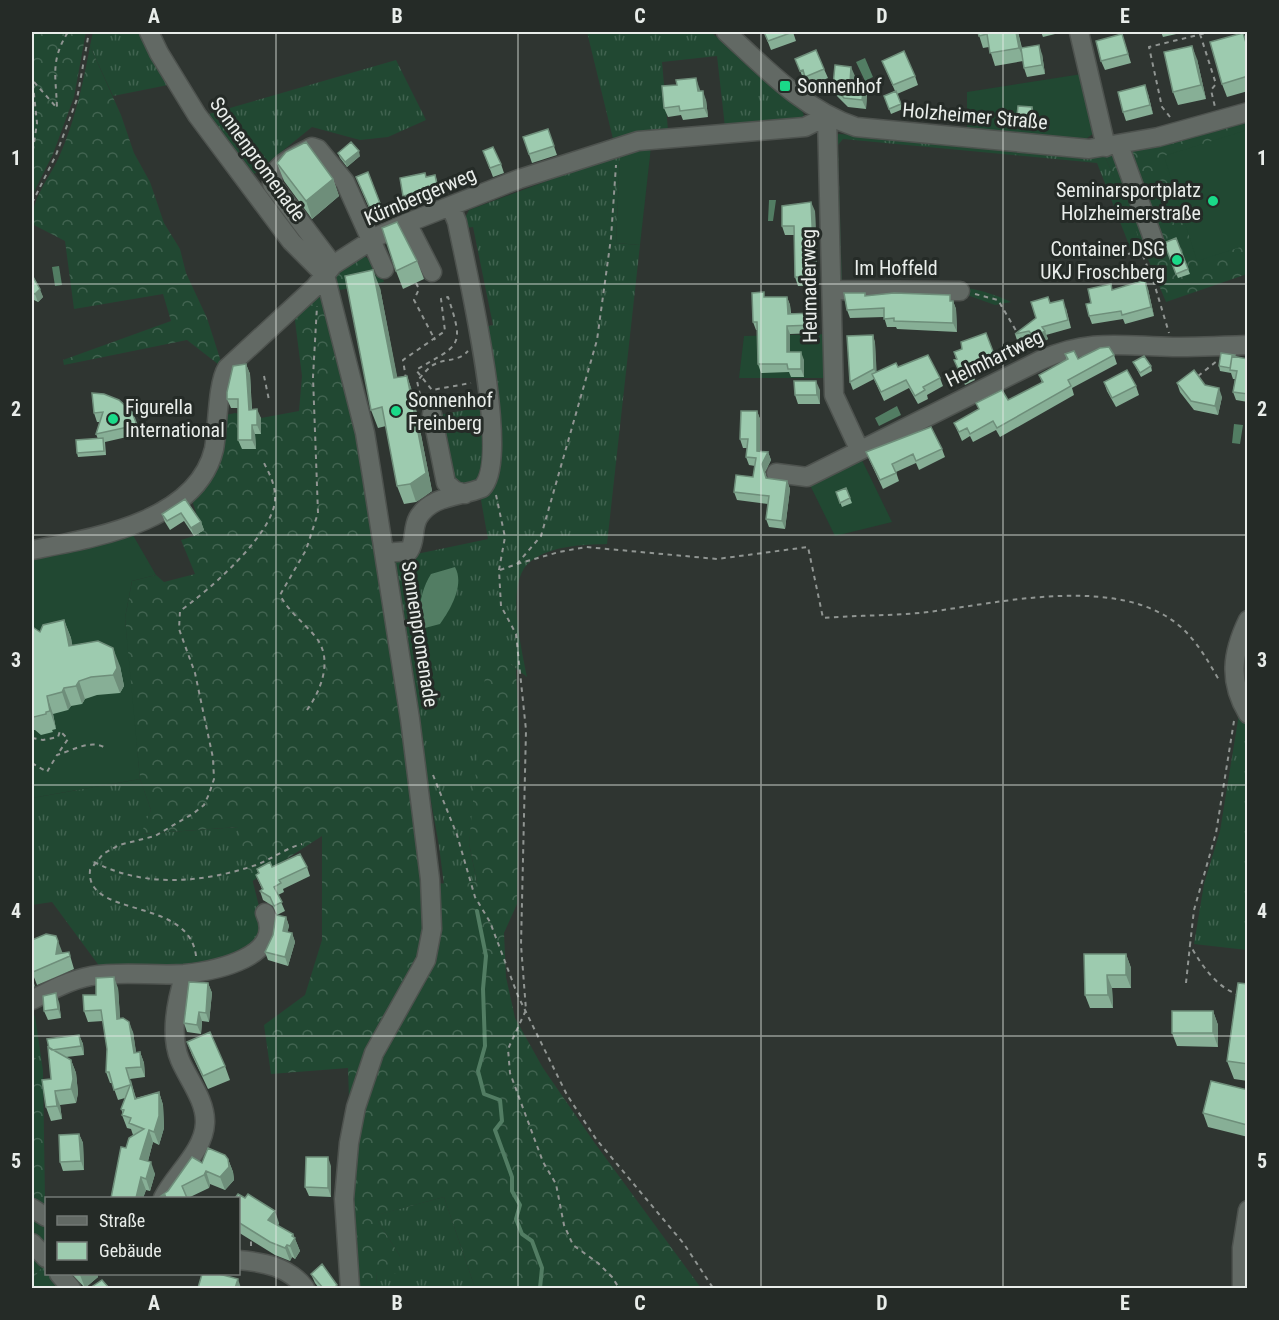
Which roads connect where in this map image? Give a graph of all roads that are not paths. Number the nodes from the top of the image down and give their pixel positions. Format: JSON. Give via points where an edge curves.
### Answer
{"nodes":[{"id":1,"x":149,"y":32,"type":"edge"},
{"id":2,"x":726,"y":32,"type":"edge"},
{"id":3,"x":1079,"y":32,"type":"edge"},
{"id":4,"x":1248,"y":112,"type":"edge"},
{"id":5,"x":827,"y":116,"type":"junction"},
{"id":6,"x":1112,"y":146,"type":"junction"},
{"id":7,"x":451,"y":207,"type":"junction"},
{"id":8,"x":407,"y":223,"type":"junction"},
{"id":9,"x":370,"y":242,"type":"junction"},
{"id":10,"x":1155,"y":244,"type":"dead end"},
{"id":11,"x":384,"y":269,"type":"dead end"},
{"id":12,"x":329,"y":270,"type":"junction"},
{"id":13,"x":432,"y":272,"type":"dead end"},
{"id":14,"x":832,"y":290,"type":"junction"},
{"id":15,"x":960,"y":291,"type":"road end"},
{"id":16,"x":1248,"y":345,"type":"edge"},
{"id":17,"x":428,"y":414,"type":"road end"},
{"id":18,"x":859,"y":449,"type":"junction"},
{"id":19,"x":776,"y":473,"type":"dead end"},
{"id":20,"x":465,"y":494,"type":"junction"},
{"id":21,"x":32,"y":550,"type":"edge"},
{"id":22,"x":384,"y":553,"type":"junction"},
{"id":23,"x":1248,"y":620,"type":"edge"},
{"id":24,"x":1243,"y":707,"type":"edge"},
{"id":25,"x":265,"y":913,"type":"dead end"},
{"id":26,"x":191,"y":972,"type":"junction"},
{"id":27,"x":32,"y":1000,"type":"edge"},
{"id":28,"x":164,"y":1197,"type":"edge"},
{"id":29,"x":32,"y":1208,"type":"edge"},
{"id":30,"x":1248,"y":1210,"type":"edge"},
{"id":31,"x":45,"y":1216,"type":"edge"},
{"id":32,"x":32,"y":1243,"type":"edge"},
{"id":33,"x":45,"y":1257,"type":"edge"},
{"id":34,"x":240,"y":1260,"type":"edge"},
{"id":35,"x":60,"y":1275,"type":"edge"},
{"id":36,"x":71,"y":1288,"type":"edge"},
{"id":37,"x":305,"y":1288,"type":"edge"},
{"id":38,"x":350,"y":1288,"type":"edge"},
{"id":39,"x":1242,"y":1288,"type":"edge"}],
"edges":[{"from":1,"to":12,"type":"street","name":"Sonnenpromenade","via":[[197,115],[291,241]]},
{"from":2,"to":5,"type":"street","name":"Holzheimer Straße","via":[[785,86]]},
{"from":3,"to":6,"type":"street"},
{"from":4,"to":6,"type":"street","name":"Holzheimer Straße"},
{"from":5,"to":6,"type":"street","name":"Holzheimer Straße","via":[[856,127],[1064,148]]},
{"from":5,"to":7,"type":"street","name":"Kürnbergerweg","via":[[805,127],[638,141],[519,179]]},
{"from":5,"to":14,"type":"street","name":"Heumaderweg"},
{"from":6,"to":10,"type":"street"},
{"from":7,"to":8,"type":"street","name":"Kürnbergerweg"},
{"from":7,"to":20,"type":"street","via":[[489,386],[491,470],[482,488]]},
{"from":8,"to":9,"type":"street","name":"Kürnbergerweg"},
{"from":8,"to":13,"type":"street"},
{"from":9,"to":11,"type":"street"},
{"from":9,"to":12,"type":"street","name":"Kürnbergerweg"},
{"from":9,"to":12,"type":"street","via":[[345,182],[318,149],[312,147],[290,159],[276,171],[272,184]]},
{"from":12,"to":21,"type":"street","name":"Kürnbergerweg","via":[[225,370],[212,458],[193,489],[129,526]]},
{"from":12,"to":22,"type":"street","name":"Sonnenpromenade","via":[[366,442]]},
{"from":14,"to":15,"type":"street","name":"Im Hoffeld"},
{"from":14,"to":18,"type":"street","name":"Heumaderweg","via":[[834,395]]},
{"from":16,"to":18,"type":"street","name":"Helmhartweg","via":[[1172,347],[1123,343],[1077,347],[1034,363]]},
{"from":17,"to":20,"type":"street","via":[[446,483]]},
{"from":18,"to":19,"type":"street","name":"Helmhartweg","via":[[807,477]]},
{"from":20,"to":22,"type":"street","via":[[446,498],[423,511],[416,520],[409,551]]},
{"from":22,"to":38,"type":"street","name":"Sonnenpromenade","via":[[415,761],[430,879],[432,929],[423,966],[371,1061],[353,1124],[344,1199]]},
{"from":23,"to":24,"type":"street","via":[[1233,660],[1235,688]]},
{"from":25,"to":26,"type":"street","via":[[270,928],[260,949],[233,963]]},
{"from":26,"to":27,"type":"street","via":[[92,976],[70,981]]},
{"from":26,"to":28,"type":"street","via":[[178,1002],[177,1050],[206,1122],[201,1139]]},
{"from":29,"to":31,"type":"street"},
{"from":30,"to":39,"type":"street","via":[[1242,1248]]},
{"from":32,"to":33,"type":"street"},
{"from":34,"to":37,"type":"street","via":[[280,1268]]},
{"from":35,"to":36,"type":"street"}]}
